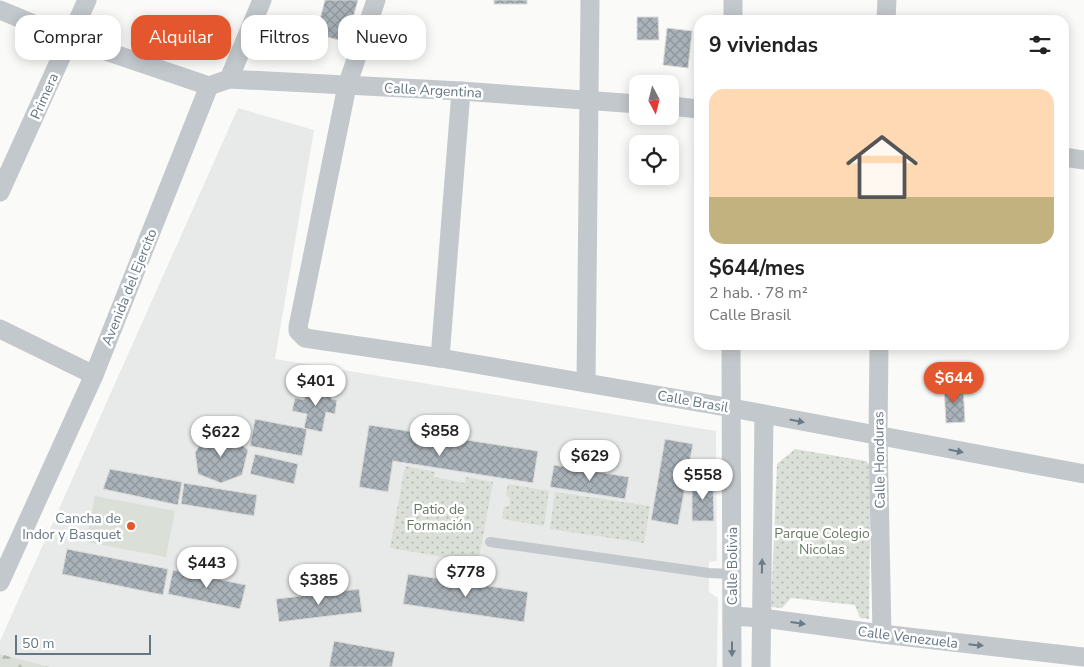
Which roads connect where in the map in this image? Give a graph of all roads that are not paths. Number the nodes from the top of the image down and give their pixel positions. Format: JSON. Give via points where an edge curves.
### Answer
{"nodes":[{"id":1,"x":87,"y":0,"type":"edge"},
{"id":2,"x":262,"y":0,"type":"edge"},
{"id":3,"x":376,"y":0,"type":"edge"},
{"id":4,"x":590,"y":0,"type":"edge"},
{"id":5,"x":733,"y":0,"type":"edge"},
{"id":6,"x":887,"y":0,"type":"edge"},
{"id":7,"x":0,"y":10,"type":"edge"},
{"id":8,"x":80,"y":15,"type":"edge"},
{"id":9,"x":732,"y":15,"type":"edge"},
{"id":10,"x":886,"y":15,"type":"edge"},
{"id":11,"x":15,"y":16,"type":"edge"},
{"id":12,"x":121,"y":56,"type":"edge"},
{"id":13,"x":60,"y":60,"type":"edge"},
{"id":14,"x":229,"y":78,"type":"junction"},
{"id":15,"x":209,"y":86,"type":"junction"},
{"id":16,"x":347,"y":86,"type":"junction"},
{"id":17,"x":461,"y":91,"type":"junction"},
{"id":18,"x":590,"y":100,"type":"junction"},
{"id":19,"x":629,"y":103,"type":"edge"},
{"id":20,"x":679,"y":107,"type":"edge"},
{"id":21,"x":694,"y":108,"type":"edge"},
{"id":22,"x":1069,"y":158,"type":"edge"},
{"id":23,"x":1084,"y":160,"type":"edge"},
{"id":24,"x":0,"y":192,"type":"edge"},
{"id":25,"x":0,"y":329,"type":"edge"},
{"id":26,"x":732,"y":350,"type":"edge"},
{"id":27,"x":879,"y":350,"type":"edge"},
{"id":28,"x":440,"y":358,"type":"junction"},
{"id":29,"x":94,"y":374,"type":"junction"},
{"id":30,"x":586,"y":383,"type":"junction"},
{"id":31,"x":732,"y":408,"type":"junction"},
{"id":32,"x":764,"y":414,"type":"junction"},
{"id":33,"x":878,"y":436,"type":"junction"},
{"id":34,"x":1084,"y":474,"type":"edge"},
{"id":35,"x":490,"y":542,"type":"dead end"},
{"id":36,"x":732,"y":574,"type":"junction"},
{"id":37,"x":0,"y":582,"type":"edge"},
{"id":38,"x":732,"y":616,"type":"junction"},
{"id":39,"x":762,"y":618,"type":"junction"},
{"id":40,"x":882,"y":634,"type":"junction"},
{"id":41,"x":1084,"y":657,"type":"edge"},
{"id":42,"x":732,"y":667,"type":"edge"},
{"id":43,"x":761,"y":667,"type":"edge"}],
"edges":[{"from":1,"to":8,"type":"street","name":"Primera"},
{"from":2,"to":14,"type":"street"},
{"from":3,"to":16,"type":"street"},
{"from":4,"to":18,"type":"street"},
{"from":5,"to":9,"type":"street"},
{"from":6,"to":10,"type":"street"},
{"from":7,"to":11,"type":"street"},
{"from":12,"to":15,"type":"street"},
{"from":13,"to":24,"type":"street","name":"Primera"},
{"from":14,"to":15,"type":"street"},
{"from":14,"to":16,"type":"street","name":"Calle Argentina"},
{"from":15,"to":29,"type":"street","name":"Avenida del Ejercito"},
{"from":16,"to":17,"type":"street","name":"Calle Argentina"},
{"from":16,"to":28,"type":"street","name":"Calle Brasil","via":[[298,327],[301,335],[308,339]]},
{"from":17,"to":18,"type":"street","name":"Calle Argentina"},
{"from":17,"to":28,"type":"street"},
{"from":18,"to":19,"type":"street","name":"Calle Argentina"},
{"from":18,"to":30,"type":"street"},
{"from":20,"to":21,"type":"street"},
{"from":22,"to":23,"type":"street"},
{"from":25,"to":29,"type":"street"},
{"from":26,"to":31,"type":"street","name":"Calle Bolivia"},
{"from":27,"to":33,"type":"street","name":"Calle Honduras"},
{"from":28,"to":30,"type":"street","name":"Calle Brasil"},
{"from":29,"to":37,"type":"street","name":"Avenida del Ejercito"},
{"from":30,"to":31,"type":"street","name":"Calle Brasil"},
{"from":31,"to":32,"type":"street","name":"Calle Brasil"},
{"from":31,"to":36,"type":"street","name":"Calle Bolivia"},
{"from":32,"to":33,"type":"street","name":"Calle Brasil","one_way":true},
{"from":39,"to":32,"type":"street","one_way":true},
{"from":33,"to":34,"type":"street","name":"Calle Brasil","one_way":true},
{"from":33,"to":40,"type":"street","name":"Calle Honduras"},
{"from":35,"to":36,"type":"lane"},
{"from":36,"to":38,"type":"street","name":"Calle Bolivia"},
{"from":38,"to":39,"type":"street","name":"Calle Venezuela"},
{"from":38,"to":42,"type":"street","name":"Calle Bolivia","one_way":true},
{"from":39,"to":40,"type":"street","name":"Calle Venezuela","one_way":true},
{"from":39,"to":43,"type":"street"},
{"from":40,"to":41,"type":"street","name":"Calle Venezuela","one_way":true}]}
